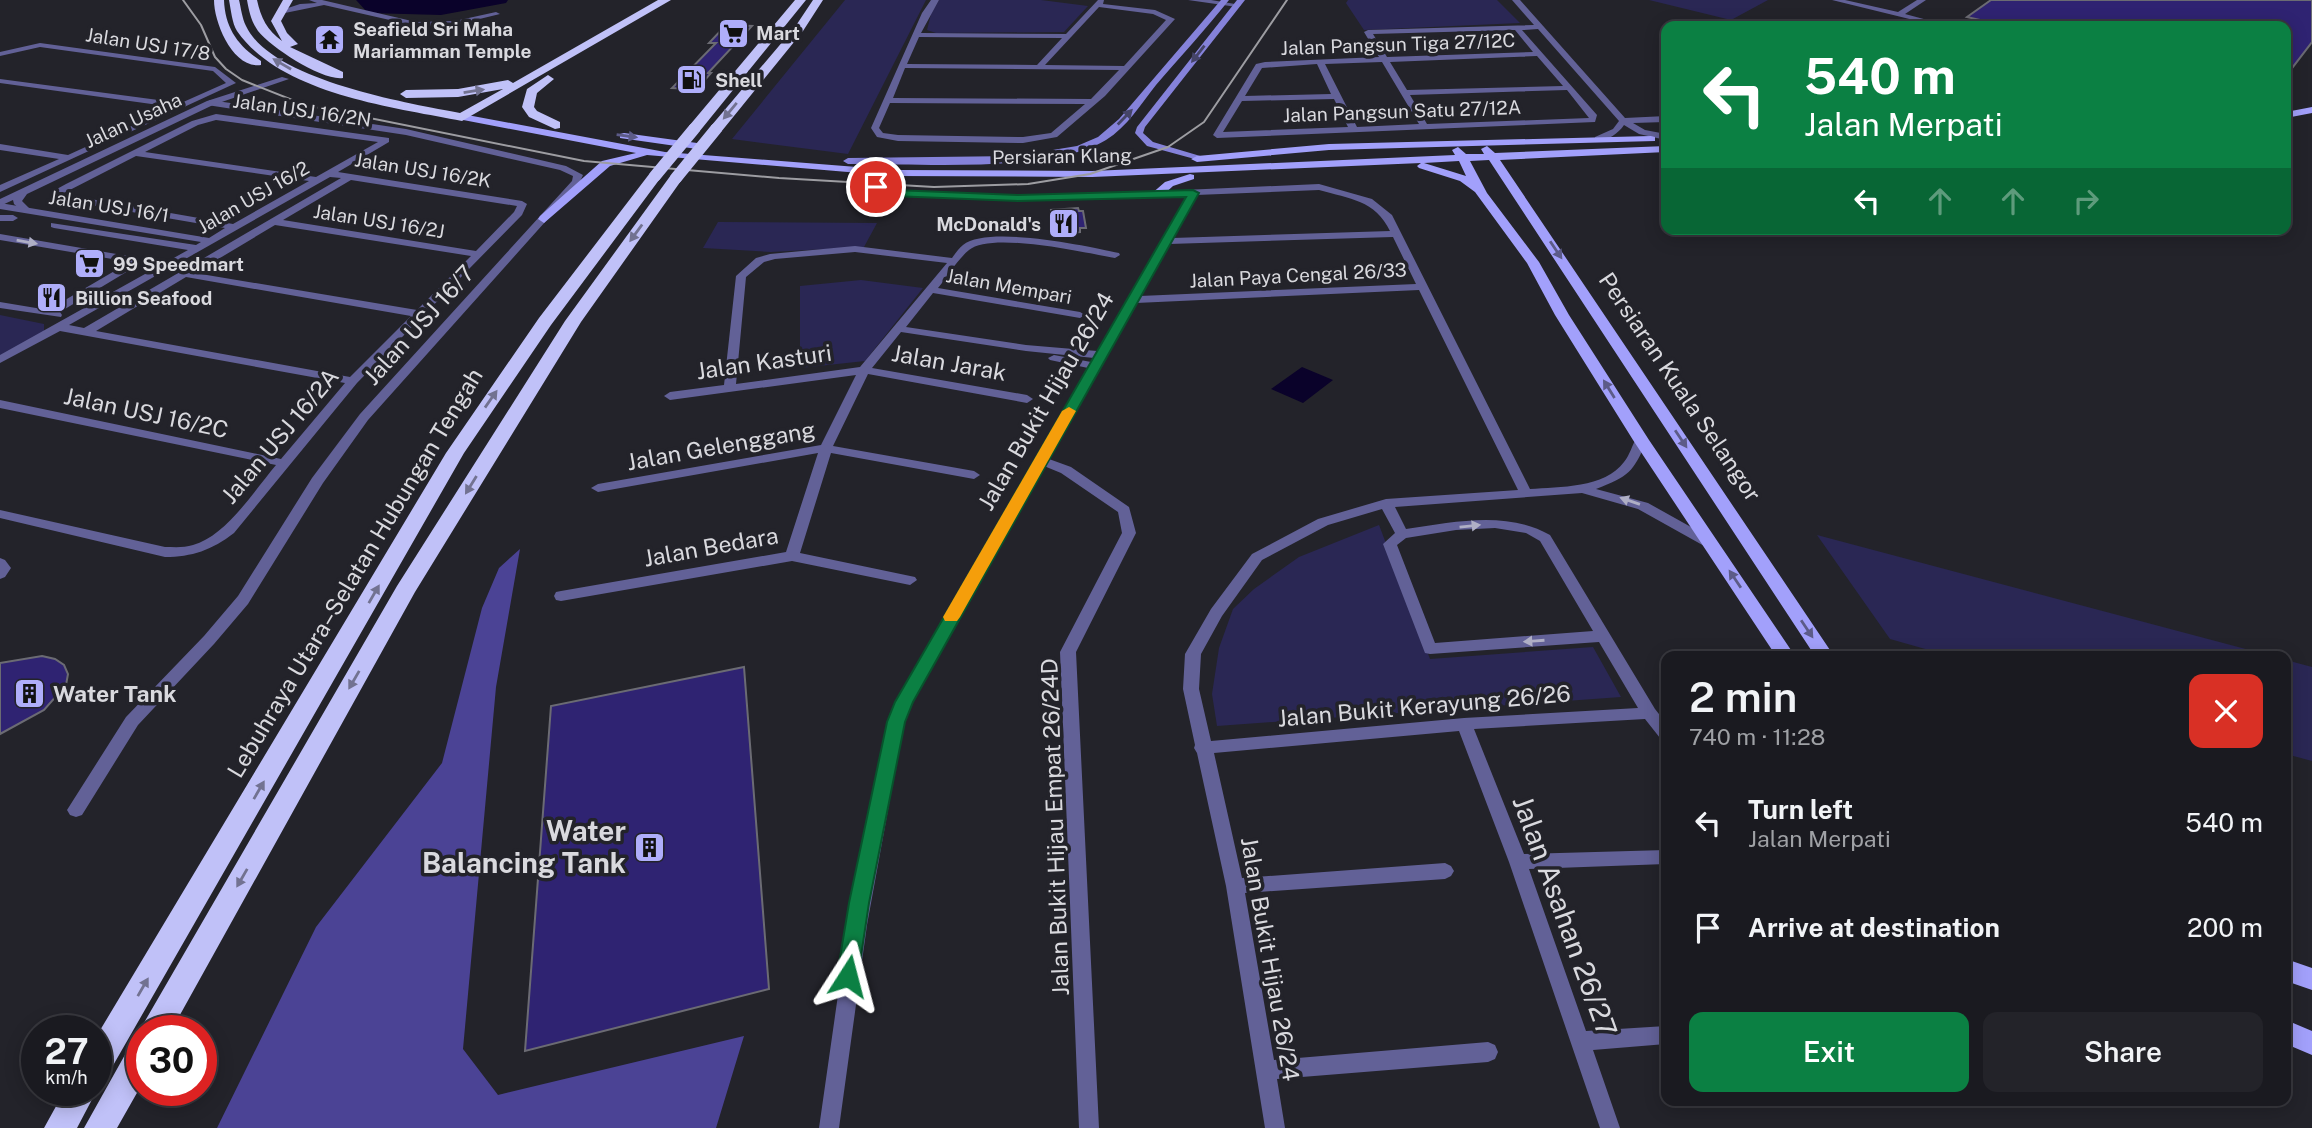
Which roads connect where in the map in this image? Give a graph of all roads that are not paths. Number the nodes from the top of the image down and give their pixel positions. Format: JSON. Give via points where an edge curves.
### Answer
{"nodes":[{"id":1,"x":219,"y":0,"type":"edge"},
{"id":2,"x":234,"y":0,"type":"edge"},
{"id":3,"x":252,"y":0,"type":"edge"},
{"id":4,"x":313,"y":0,"type":"edge"},
{"id":5,"x":801,"y":0,"type":"edge"},
{"id":6,"x":818,"y":0,"type":"edge"},
{"id":7,"x":934,"y":0,"type":"edge"},
{"id":8,"x":1192,"y":0,"type":"edge"},
{"id":9,"x":1516,"y":0,"type":"edge"},
{"id":10,"x":1836,"y":0,"type":"edge"},
{"id":11,"x":1922,"y":0,"type":"edge"},
{"id":12,"x":1223,"y":2,"type":"edge"},
{"id":13,"x":1239,"y":2,"type":"edge"},
{"id":14,"x":1100,"y":3,"type":"edge"},
{"id":15,"x":670,"y":4,"type":"edge"},
{"id":16,"x":284,"y":5,"type":"edge"},
{"id":17,"x":330,"y":5,"type":"junction"},
{"id":18,"x":496,"y":14,"type":"dead end"},
{"id":19,"x":1899,"y":15,"type":"junction"},
{"id":20,"x":1925,"y":21,"type":"edge"},
{"id":21,"x":1516,"y":27,"type":"junction"},
{"id":22,"x":1539,"y":27,"type":"junction"},
{"id":23,"x":917,"y":34,"type":"junction"},
{"id":24,"x":1065,"y":36,"type":"junction"},
{"id":25,"x":0,"y":54,"type":"edge"},
{"id":26,"x":1539,"y":54,"type":"junction"},
{"id":27,"x":304,"y":59,"type":"junction"},
{"id":28,"x":1385,"y":60,"type":"junction"},
{"id":29,"x":1320,"y":63,"type":"junction"},
{"id":30,"x":904,"y":66,"type":"junction"},
{"id":31,"x":1039,"y":67,"type":"junction"},
{"id":32,"x":1127,"y":68,"type":"junction"},
{"id":33,"x":1578,"y":71,"type":"junction"},
{"id":34,"x":1555,"y":72,"type":"junction"},
{"id":35,"x":547,"y":74,"type":"junction"},
{"id":36,"x":285,"y":79,"type":"junction"},
{"id":37,"x":0,"y":81,"type":"edge"},
{"id":38,"x":1568,"y":88,"type":"junction"},
{"id":39,"x":1405,"y":93,"type":"junction"},
{"id":40,"x":406,"y":94,"type":"junction"},
{"id":41,"x":1337,"y":96,"type":"junction"},
{"id":42,"x":368,"y":97,"type":"junction"},
{"id":43,"x":1238,"y":99,"type":"junction"},
{"id":44,"x":2312,"y":99,"type":"edge"},
{"id":45,"x":886,"y":100,"type":"junction"},
{"id":46,"x":1093,"y":102,"type":"junction"},
{"id":47,"x":210,"y":103,"type":"junction"},
{"id":48,"x":2291,"y":103,"type":"edge"},
{"id":49,"x":180,"y":105,"type":"junction"},
{"id":50,"x":2312,"y":110,"type":"edge"},
{"id":51,"x":2291,"y":114,"type":"edge"},
{"id":52,"x":474,"y":115,"type":"junction"},
{"id":53,"x":1661,"y":119,"type":"edge"},
{"id":54,"x":1622,"y":121,"type":"junction"},
{"id":55,"x":555,"y":125,"type":"junction"},
{"id":56,"x":1426,"y":128,"type":"junction"},
{"id":57,"x":1354,"y":130,"type":"junction"},
{"id":58,"x":1661,"y":138,"type":"edge"},
{"id":59,"x":1598,"y":139,"type":"junction"},
{"id":60,"x":1661,"y":139,"type":"edge"},
{"id":61,"x":1661,"y":139,"type":"edge"},
{"id":62,"x":0,"y":147,"type":"edge"},
{"id":63,"x":376,"y":147,"type":"joint"},
{"id":64,"x":1661,"y":149,"type":"edge"},
{"id":65,"x":135,"y":153,"type":"junction"},
{"id":66,"x":1490,"y":153,"type":"junction"},
{"id":67,"x":1460,"y":154,"type":"junction"},
{"id":68,"x":665,"y":155,"type":"junction"},
{"id":69,"x":1570,"y":155,"type":"junction"},
{"id":70,"x":68,"y":157,"type":"junction"},
{"id":71,"x":1202,"y":158,"type":"junction"},
{"id":72,"x":90,"y":160,"type":"junction"},
{"id":73,"x":1370,"y":161,"type":"junction"},
{"id":74,"x":1220,"y":163,"type":"junction"},
{"id":75,"x":851,"y":166,"type":"junction"},
{"id":76,"x":330,"y":174,"type":"junction"},
{"id":77,"x":350,"y":177,"type":"junction"},
{"id":78,"x":666,"y":177,"type":"junction"},
{"id":79,"x":318,"y":180,"type":"junction"},
{"id":80,"x":0,"y":188,"type":"edge"},
{"id":81,"x":23,"y":192,"type":"junction"},
{"id":82,"x":1193,"y":193,"type":"junction"},
{"id":83,"x":1518,"y":193,"type":"junction"},
{"id":84,"x":1482,"y":194,"type":"junction"},
{"id":85,"x":1156,"y":195,"type":"junction"},
{"id":86,"x":511,"y":201,"type":"joint"},
{"id":87,"x":0,"y":205,"type":"edge"},
{"id":88,"x":26,"y":210,"type":"junction"},
{"id":89,"x":0,"y":217,"type":"edge"},
{"id":90,"x":544,"y":219,"type":"junction"},
{"id":91,"x":274,"y":222,"type":"junction"},
{"id":92,"x":102,"y":223,"type":"junction"},
{"id":93,"x":235,"y":227,"type":"junction"},
{"id":94,"x":87,"y":230,"type":"junction"},
{"id":95,"x":1396,"y":234,"type":"junction"},
{"id":96,"x":0,"y":237,"type":"edge"},
{"id":97,"x":211,"y":241,"type":"junction"},
{"id":98,"x":1166,"y":241,"type":"junction"},
{"id":99,"x":55,"y":247,"type":"junction"},
{"id":100,"x":197,"y":248,"type":"junction"},
{"id":101,"x":480,"y":254,"type":"junction"},
{"id":102,"x":1115,"y":255,"type":"dead end"},
{"id":103,"x":955,"y":261,"type":"junction"},
{"id":104,"x":185,"y":274,"type":"junction"},
{"id":105,"x":1423,"y":287,"type":"junction"},
{"id":106,"x":933,"y":290,"type":"junction"},
{"id":107,"x":1133,"y":300,"type":"junction"},
{"id":108,"x":0,"y":305,"type":"edge"},
{"id":109,"x":49,"y":314,"type":"junction"},
{"id":110,"x":418,"y":314,"type":"junction"},
{"id":111,"x":1080,"y":316,"type":"dead end"},
{"id":112,"x":76,"y":318,"type":"junction"},
{"id":113,"x":59,"y":327,"type":"junction"},
{"id":114,"x":900,"y":329,"type":"junction"},
{"id":115,"x":86,"y":332,"type":"junction"},
{"id":116,"x":0,"y":360,"type":"edge"},
{"id":117,"x":1098,"y":361,"type":"junction"},
{"id":118,"x":864,"y":370,"type":"junction"},
{"id":119,"x":353,"y":381,"type":"junction"},
{"id":120,"x":730,"y":386,"type":"junction"},
{"id":121,"x":670,"y":396,"type":"dead end"},
{"id":122,"x":1027,"y":398,"type":"dead end"},
{"id":123,"x":0,"y":404,"type":"edge"},
{"id":124,"x":1641,"y":440,"type":"junction"},
{"id":125,"x":827,"y":448,"type":"junction"},
{"id":126,"x":1041,"y":460,"type":"junction"},
{"id":127,"x":283,"y":463,"type":"junction"},
{"id":128,"x":974,"y":475,"type":"dead end"},
{"id":129,"x":598,"y":488,"type":"dead end"},
{"id":130,"x":1584,"y":489,"type":"junction"},
{"id":131,"x":1526,"y":493,"type":"junction"},
{"id":132,"x":1386,"y":503,"type":"junction"},
{"id":133,"x":0,"y":514,"type":"edge"},
{"id":134,"x":1402,"y":534,"type":"junction"},
{"id":135,"x":1712,"y":545,"type":"junction"},
{"id":136,"x":793,"y":556,"type":"junction"},
{"id":137,"x":0,"y":563,"type":"edge"},
{"id":138,"x":0,"y":574,"type":"edge"},
{"id":139,"x":910,"y":580,"type":"dead end"},
{"id":140,"x":561,"y":596,"type":"dead end"},
{"id":141,"x":1602,"y":636,"type":"junction"},
{"id":142,"x":1783,"y":651,"type":"edge"},
{"id":143,"x":1822,"y":651,"type":"edge"},
{"id":144,"x":1649,"y":713,"type":"junction"},
{"id":145,"x":1464,"y":724,"type":"junction"},
{"id":146,"x":1661,"y":728,"type":"edge"},
{"id":147,"x":1202,"y":748,"type":"junction"},
{"id":148,"x":76,"y":810,"type":"dead end"},
{"id":149,"x":1661,"y":857,"type":"edge"},
{"id":150,"x":1518,"y":862,"type":"junction"},
{"id":151,"x":1445,"y":871,"type":"dead end"},
{"id":152,"x":1235,"y":886,"type":"junction"},
{"id":153,"x":2291,"y":972,"type":"edge"},
{"id":154,"x":2312,"y":979,"type":"edge"},
{"id":155,"x":164,"y":1015,"type":"edge"},
{"id":156,"x":2291,"y":1034,"type":"edge"},
{"id":157,"x":1661,"y":1035,"type":"edge"},
{"id":158,"x":112,"y":1039,"type":"edge"},
{"id":159,"x":1581,"y":1041,"type":"junction"},
{"id":160,"x":2312,"y":1043,"type":"edge"},
{"id":161,"x":1488,"y":1052,"type":"dead end"},
{"id":162,"x":1267,"y":1070,"type":"junction"},
{"id":163,"x":126,"y":1082,"type":"edge"},
{"id":164,"x":73,"y":1106,"type":"edge"},
{"id":165,"x":60,"y":1128,"type":"edge"},
{"id":166,"x":100,"y":1128,"type":"edge"},
{"id":167,"x":829,"y":1128,"type":"edge"},
{"id":168,"x":1089,"y":1128,"type":"edge"},
{"id":169,"x":1275,"y":1128,"type":"edge"},
{"id":170,"x":1610,"y":1128,"type":"edge"}],
"edges":[{"from":1,"to":36,"type":"highway","via":[[218,13],[234,44]]},
{"from":42,"to":2,"type":"highway","one_way":true,"via":[[314,80],[268,55],[238,24]]},
{"from":3,"to":27,"type":"highway","via":[[262,28]]},
{"from":4,"to":17,"type":"street"},
{"from":5,"to":78,"type":"highway","name":"Lebuhraya Utara–Selatan Hubungan Tengah","bridge":true,"via":[[694,129]]},
{"from":6,"to":78,"type":"highway","name":"Lebuhraya Utara–Selatan Hubungan Tengah","one_way":true,"bridge":true,"via":[[716,130]]},
{"from":7,"to":23,"type":"street"},
{"from":8,"to":12,"type":"street"},
{"from":9,"to":22,"type":"street"},
{"from":10,"to":19,"type":"street"},
{"from":11,"to":19,"type":"street"},
{"from":12,"to":13,"type":"street"},
{"from":75,"to":12,"type":"main road","one_way":true,"via":[[1031,157],[1100,140],[1126,117]]},
{"from":13,"to":71,"type":"main road","one_way":true,"via":[[1139,134],[1150,144]]},
{"from":14,"to":24,"type":"street"},
{"from":14,"to":32,"type":"street","via":[[1171,19]]},
{"from":15,"to":35,"type":"highway"},
{"from":16,"to":17,"type":"street"},
{"from":16,"to":27,"type":"highway","via":[[276,25]]},
{"from":17,"to":18,"type":"street","via":[[416,24],[455,23]]},
{"from":19,"to":20,"type":"street"},
{"from":21,"to":22,"type":"street"},
{"from":21,"to":26,"type":"street"},
{"from":21,"to":28,"type":"street","via":[[1368,32]]},
{"from":22,"to":33,"type":"street"},
{"from":23,"to":24,"type":"street"},
{"from":23,"to":30,"type":"street"},
{"from":24,"to":31,"type":"street"},
{"from":25,"to":49,"type":"street","name":"Jalan USJ 17/8","via":[[40,45],[215,69],[232,83]]},
{"from":26,"to":28,"type":"street","name":"Jalan Pangsun Tiga 27/12C"},
{"from":26,"to":34,"type":"street"},
{"from":27,"to":40,"type":"highway","via":[[337,75]]},
{"from":28,"to":29,"type":"street","name":"Jalan Pangsun Tiga 27/12C"},
{"from":28,"to":39,"type":"street"},
{"from":29,"to":41,"type":"street"},
{"from":29,"to":43,"type":"street","name":"Jalan Pangsun Tiga 27/12C","via":[[1259,66]]},
{"from":30,"to":31,"type":"street"},
{"from":30,"to":45,"type":"street"},
{"from":31,"to":32,"type":"street"},
{"from":32,"to":46,"type":"street"},
{"from":33,"to":34,"type":"street"},
{"from":33,"to":54,"type":"street"},
{"from":34,"to":38,"type":"street"},
{"from":40,"to":35,"type":"highway","one_way":true,"via":[[479,91]]},
{"from":35,"to":52,"type":"highway"},
{"from":35,"to":55,"type":"highway","via":[[531,92],[528,107]]},
{"from":36,"to":42,"type":"highway","via":[[311,89]]},
{"from":36,"to":47,"type":"street","name":"Jalan Usaha"},
{"from":37,"to":49,"type":"street"},
{"from":38,"to":39,"type":"street"},
{"from":38,"to":56,"type":"street","name":"Jalan Pangsun Satu 27/12A","via":[[1594,117],[1588,122]]},
{"from":39,"to":56,"type":"street"},
{"from":40,"to":52,"type":"highway"},
{"from":41,"to":43,"type":"street"},
{"from":41,"to":57,"type":"street"},
{"from":42,"to":52,"type":"highway"},
{"from":43,"to":57,"type":"street","name":"Jalan Pangsun Satu 27/12A","via":[[1217,135]]},
{"from":44,"to":48,"type":"main road"},
{"from":45,"to":46,"type":"street"},
{"from":45,"to":46,"type":"street","via":[[875,131],[888,138],[1023,140],[1054,135]]},
{"from":47,"to":72,"type":"street","name":"Jalan Usaha"},
{"from":47,"to":90,"type":"street","name":"Jalan USJ 16/7","via":[[406,132],[574,172],[576,182]]},
{"from":49,"to":70,"type":"street"},
{"from":50,"to":51,"type":"main road"},
{"from":52,"to":55,"type":"main road","name":"Persiaran Klang"},
{"from":52,"to":68,"type":"main road","name":"Persiaran Klang"},
{"from":53,"to":54,"type":"street"},
{"from":54,"to":58,"type":"street"},
{"from":54,"to":59,"type":"street","via":[[1616,131]]},
{"from":55,"to":75,"type":"main road","name":"Persiaran Klang","one_way":true},
{"from":56,"to":57,"type":"street","name":"Jalan Pangsun Satu 27/12A"},
{"from":59,"to":60,"type":"main road","name":"Persiaran Klang"},
{"from":59,"to":74,"type":"main road","name":"Persiaran Klang","via":[[1329,148]]},
{"from":61,"to":66,"type":"main road","name":"Persiaran Klang"},
{"from":62,"to":70,"type":"street"},
{"from":63,"to":65,"type":"street","name":"Jalan USJ 16/2N","via":[[386,140],[230,117],[201,121]]},
{"from":63,"to":76,"type":"street","name":"Jalan USJ 16/2"},
{"from":64,"to":69,"type":"main road","name":"Persiaran Klang"},
{"from":65,"to":79,"type":"street"},
{"from":65,"to":93,"type":"street","via":[[56,196]]},
{"from":66,"to":67,"type":"main road","name":"Persiaran Klang"},
{"from":66,"to":69,"type":"main road","name":"Persiaran Klang"},
{"from":66,"to":83,"type":"main road","name":"Persiaran Kuala Selangor"},
{"from":67,"to":73,"type":"main road","name":"Persiaran Klang"},
{"from":67,"to":74,"type":"main road"},
{"from":67,"to":84,"type":"main road"},
{"from":68,"to":75,"type":"main road","name":"Persiaran Klang"},
{"from":68,"to":90,"type":"main road","via":[[606,163]]},
{"from":69,"to":83,"type":"main road","via":[[1523,171]]},
{"from":70,"to":72,"type":"street"},
{"from":70,"to":80,"type":"street"},
{"from":71,"to":74,"type":"main road","name":"Persiaran Klang"},
{"from":71,"to":75,"type":"main road","name":"Persiaran Klang"},
{"from":72,"to":81,"type":"street","name":"Jalan Usaha"},
{"from":73,"to":74,"type":"main road","name":"Persiaran Klang"},
{"from":73,"to":84,"type":"main road","via":[[1446,171]]},
{"from":74,"to":75,"type":"main road","name":"Persiaran Klang","via":[[1092,174]]},
{"from":74,"to":85,"type":"main road","via":[[1174,181]]},
{"from":75,"to":85,"type":"street","via":[[880,190],[892,193],[1018,198]]},
{"from":76,"to":77,"type":"street","name":"Jalan USJ 16/2K"},
{"from":76,"to":79,"type":"street","name":"Jalan USJ 16/2"},
{"from":77,"to":86,"type":"street","name":"Jalan USJ 16/2K"},
{"from":77,"to":91,"type":"street","name":"Jalan USJ 16/2"},
{"from":78,"to":155,"type":"highway","name":"Lebuhraya Utara–Selatan Hubungan Tengah","one_way":true,"via":[[405,591]]},
{"from":158,"to":78,"type":"highway","name":"Lebuhraya Utara–Selatan Hubungan Tengah","one_way":true,"via":[[455,453],[545,322]]},
{"from":79,"to":93,"type":"street","name":"Jalan USJ 16/2"},
{"from":81,"to":87,"type":"street","name":"Jalan Usaha"},
{"from":81,"to":88,"type":"street","via":[[17,202]]},
{"from":82,"to":85,"type":"street"},
{"from":82,"to":95,"type":"street","via":[[1319,187],[1369,201],[1387,215]]},
{"from":82,"to":98,"type":"street","name":"Jalan Bukit Hijau 26/24"},
{"from":83,"to":143,"type":"main road","name":"Persiaran Kuala Selangor","one_way":true},
{"from":124,"to":84,"type":"main road","one_way":true,"via":[[1533,262]]},
{"from":86,"to":101,"type":"street","name":"Jalan USJ 16/2A","via":[[522,204],[519,213]]},
{"from":87,"to":88,"type":"street","name":"Jalan USJ 16/1"},
{"from":88,"to":92,"type":"street","name":"Jalan USJ 16/1"},
{"from":89,"to":94,"type":"street","name":"Jalan USJ 16/1"},
{"from":90,"to":148,"type":"street","name":"Jalan USJ 16/7","via":[[364,417],[317,481],[243,600],[132,722]]},
{"from":91,"to":101,"type":"street","name":"Jalan USJ 16/2J"},
{"from":91,"to":104,"type":"street","name":"Jalan USJ 16/2"},
{"from":92,"to":94,"type":"street"},
{"from":92,"to":97,"type":"street","name":"Jalan USJ 16/1"},
{"from":93,"to":97,"type":"street","name":"Jalan USJ 16/2"},
{"from":94,"to":99,"type":"street"},
{"from":94,"to":100,"type":"street","name":"Jalan USJ 16/1"},
{"from":95,"to":98,"type":"street"},
{"from":95,"to":105,"type":"street"},
{"from":96,"to":99,"type":"street","one_way":true},
{"from":97,"to":100,"type":"street","name":"Jalan USJ 16/2"},
{"from":98,"to":107,"type":"street","name":"Jalan Bukit Hijau 26/24"},
{"from":99,"to":109,"type":"street","via":[[130,259],[128,268]]},
{"from":100,"to":112,"type":"street","name":"Jalan USJ 16/2"},
{"from":101,"to":110,"type":"street","name":"Jalan USJ 16/2A"},
{"from":102,"to":103,"type":"street","via":[[992,239],[967,246]]},
{"from":103,"to":106,"type":"street"},
{"from":103,"to":120,"type":"street","via":[[855,248],[760,260],[741,276]]},
{"from":104,"to":110,"type":"street"},
{"from":104,"to":115,"type":"street","name":"Jalan USJ 16/2"},
{"from":105,"to":107,"type":"street","name":"Jalan Paya Cengal 26/33"},
{"from":105,"to":131,"type":"street"},
{"from":106,"to":111,"type":"street","name":"Jalan Mempari"},
{"from":106,"to":114,"type":"street"},
{"from":107,"to":117,"type":"street","name":"Jalan Bukit Hijau 26/24"},
{"from":108,"to":109,"type":"street"},
{"from":109,"to":112,"type":"street"},
{"from":110,"to":119,"type":"street","name":"Jalan USJ 16/2A"},
{"from":112,"to":113,"type":"street","name":"Jalan USJ 16/2"},
{"from":113,"to":115,"type":"street"},
{"from":113,"to":116,"type":"street","name":"Jalan USJ 16/2"},
{"from":114,"to":117,"type":"street","via":[[1026,348],[1053,358]]},
{"from":114,"to":118,"type":"street"},
{"from":115,"to":119,"type":"street"},
{"from":117,"to":126,"type":"street","name":"Jalan Bukit Hijau 26/24"},
{"from":118,"to":120,"type":"street","name":"Jalan Kasturi"},
{"from":118,"to":122,"type":"street","name":"Jalan Jarak"},
{"from":118,"to":125,"type":"street"},
{"from":119,"to":127,"type":"street","name":"Jalan USJ 16/2A"},
{"from":120,"to":121,"type":"street","name":"Jalan Kasturi"},
{"from":123,"to":127,"type":"street","name":"Jalan USJ 16/2C"},
{"from":124,"to":130,"type":"street","via":[[1631,463],[1619,475]]},
{"from":124,"to":135,"type":"main road"},
{"from":125,"to":128,"type":"street","name":"Jalan Gelenggang"},
{"from":125,"to":129,"type":"street","name":"Jalan Gelenggang"},
{"from":125,"to":136,"type":"street"},
{"from":126,"to":167,"type":"street","name":"Jalan Bukit Hijau 26/24","via":[[914,681],[896,722],[859,903]]},
{"from":126,"to":168,"type":"street","name":"Jalan Bukit Hijau Empat 26/24D","via":[[1066,470],[1124,510],[1129,533],[1068,652]]},
{"from":127,"to":133,"type":"street","name":"Jalan USJ 16/2A","via":[[229,530],[210,545],[188,553],[165,552]]},
{"from":130,"to":131,"type":"street","name":"Jalan Bukit Hijau 26/24"},
{"from":135,"to":130,"type":"street","one_way":true,"via":[[1643,506]]},
{"from":131,"to":132,"type":"street","name":"Jalan Bukit Hijau 26/24"},
{"from":132,"to":134,"type":"street"},
{"from":132,"to":147,"type":"street","name":"Jalan Bukit Hijau 26/24","via":[[1323,523],[1257,557],[1193,654],[1191,689]]},
{"from":134,"to":141,"type":"street","one_way":true,"via":[[1499,523],[1533,529],[1545,538]]},
{"from":141,"to":134,"type":"street","one_way":true,"via":[[1430,649],[1390,544]]},
{"from":142,"to":135,"type":"main road","one_way":true},
{"from":136,"to":139,"type":"street","name":"Jalan Bedara"},
{"from":136,"to":140,"type":"street","name":"Jalan Bedara"},
{"from":137,"to":138,"type":"street","via":[[4,568]]},
{"from":141,"to":144,"type":"street"},
{"from":144,"to":145,"type":"street","name":"Jalan Bukit Kerayung 26/26"},
{"from":144,"to":146,"type":"street"},
{"from":145,"to":147,"type":"street","name":"Jalan Bukit Kerayung 26/26"},
{"from":145,"to":150,"type":"street","name":"Jalan Asahan 26/27"},
{"from":147,"to":152,"type":"street","name":"Jalan Bukit Hijau 26/24"},
{"from":149,"to":150,"type":"street"},
{"from":150,"to":159,"type":"street","name":"Jalan Asahan 26/27"},
{"from":151,"to":152,"type":"street"},
{"from":152,"to":162,"type":"street","name":"Jalan Bukit Hijau 26/24"},
{"from":153,"to":154,"type":"main road"},
{"from":156,"to":160,"type":"main road"},
{"from":157,"to":159,"type":"street"},
{"from":159,"to":170,"type":"street","name":"Jalan Asahan 26/27"},
{"from":161,"to":162,"type":"street"},
{"from":162,"to":169,"type":"street","name":"Jalan Bukit Hijau 26/24"},
{"from":163,"to":166,"type":"highway"},
{"from":164,"to":165,"type":"highway"}]}
